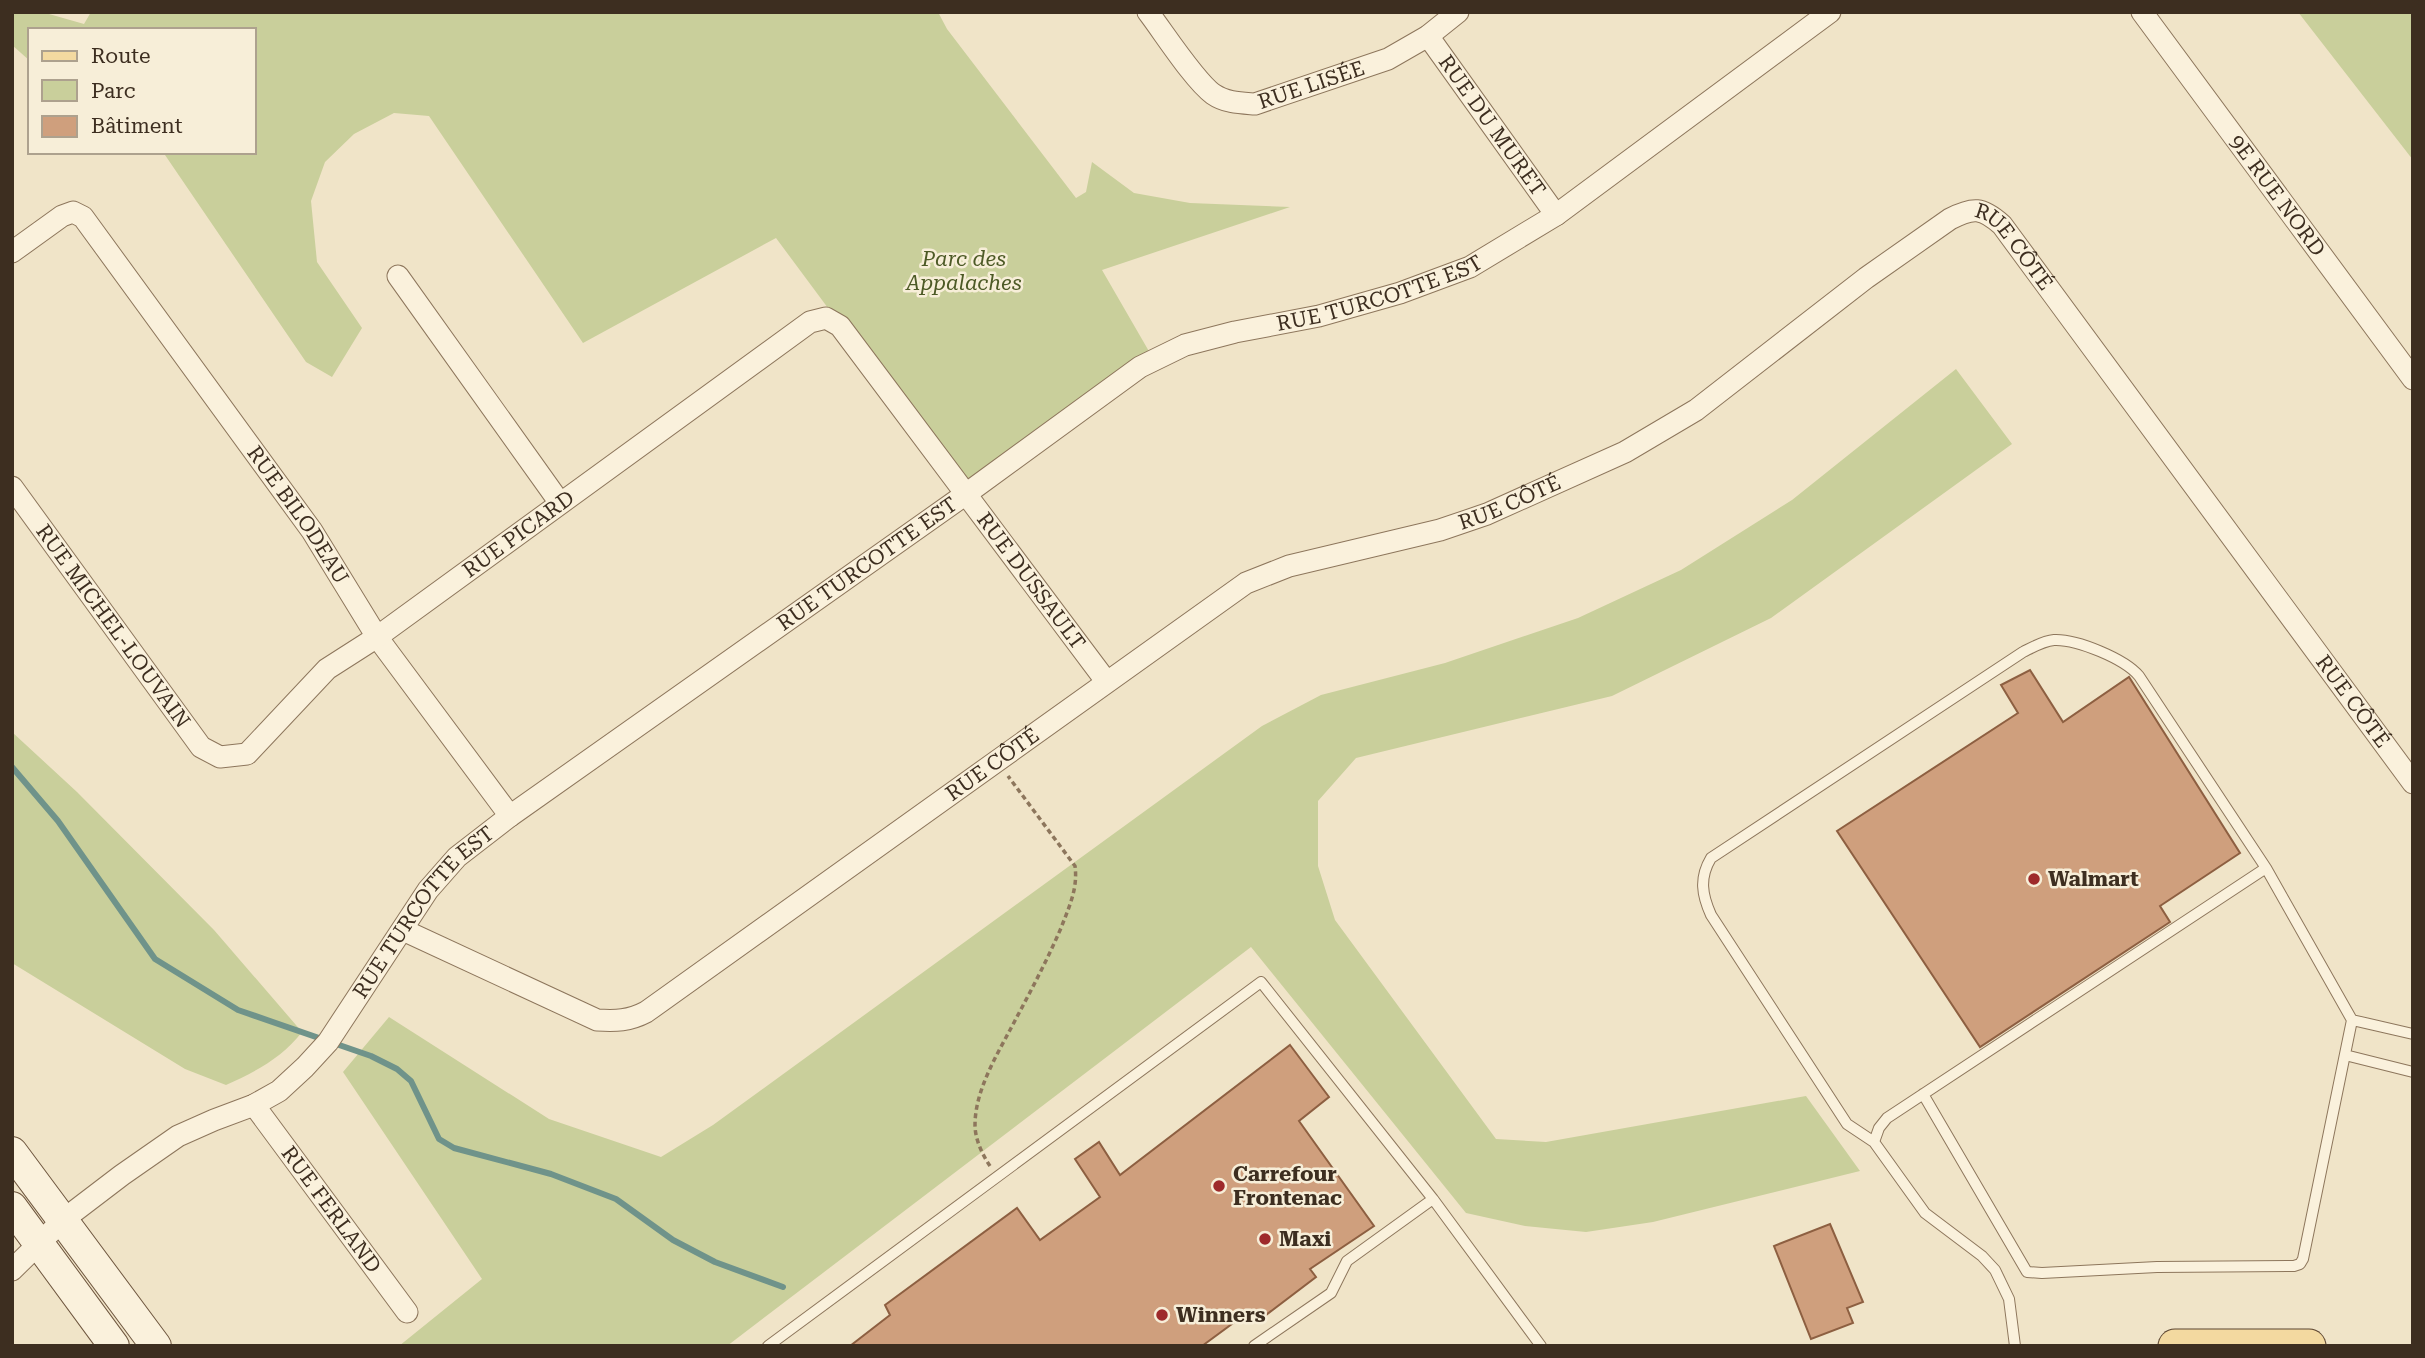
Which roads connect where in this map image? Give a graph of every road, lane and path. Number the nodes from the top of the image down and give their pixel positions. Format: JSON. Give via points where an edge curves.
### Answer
{"nodes":[{"id":1,"x":1148,"y":12,"type":"edge"},
{"id":2,"x":1458,"y":12,"type":"edge"},
{"id":3,"x":1830,"y":12,"type":"edge"},
{"id":4,"x":2142,"y":12,"type":"edge"},
{"id":5,"x":1428,"y":36,"type":"junction"},
{"id":6,"x":1556,"y":215,"type":"junction"},
{"id":7,"x":12,"y":252,"type":"edge"},
{"id":8,"x":398,"y":276,"type":"dead end"},
{"id":9,"x":826,"y":318,"type":"joint"},
{"id":10,"x":2413,"y":379,"type":"edge"},
{"id":11,"x":12,"y":486,"type":"edge"},
{"id":12,"x":966,"y":494,"type":"junction"},
{"id":13,"x":559,"y":503,"type":"junction"},
{"id":14,"x":377,"y":637,"type":"junction"},
{"id":15,"x":1106,"y":681,"type":"junction"},
{"id":16,"x":220,"y":757,"type":"joint"},
{"id":17,"x":996,"y":761,"type":"junction"},
{"id":18,"x":2413,"y":783,"type":"edge"},
{"id":19,"x":510,"y":816,"type":"junction"},
{"id":20,"x":2266,"y":868,"type":"junction"},
{"id":21,"x":403,"y":930,"type":"junction"},
{"id":22,"x":2352,"y":1020,"type":"junction"},
{"id":23,"x":2413,"y":1034,"type":"edge"},
{"id":24,"x":2345,"y":1055,"type":"junction"},
{"id":25,"x":2413,"y":1072,"type":"edge"},
{"id":26,"x":1923,"y":1094,"type":"junction"},
{"id":27,"x":254,"y":1105,"type":"junction"},
{"id":28,"x":1874,"y":1142,"type":"junction"},
{"id":29,"x":12,"y":1152,"type":"edge"},
{"id":30,"x":997,"y":1177,"type":"junction"},
{"id":31,"x":1433,"y":1199,"type":"junction"},
{"id":32,"x":12,"y":1207,"type":"edge"},
{"id":33,"x":63,"y":1220,"type":"junction"},
{"id":34,"x":39,"y":1244,"type":"junction"},
{"id":35,"x":12,"y":1270,"type":"edge"},
{"id":36,"x":407,"y":1312,"type":"dead end"},
{"id":37,"x":114,"y":1346,"type":"edge"},
{"id":38,"x":156,"y":1346,"type":"edge"},
{"id":39,"x":768,"y":1346,"type":"edge"},
{"id":40,"x":1254,"y":1346,"type":"edge"},
{"id":41,"x":1541,"y":1346,"type":"edge"},
{"id":42,"x":2015,"y":1346,"type":"edge"},
{"id":43,"x":2175,"y":1346,"type":"edge"},
{"id":44,"x":2309,"y":1346,"type":"edge"}],
"edges":[{"from":1,"to":5,"type":"street","name":"RUE LISÉE","via":[[1213,94],[1255,104],[1388,59]]},
{"from":2,"to":5,"type":"street","name":"RUE LISÉE"},
{"from":3,"to":6,"type":"street","name":"RUE TURCOTTE EST"},
{"from":4,"to":10,"type":"street","name":"9E RUE NORD"},
{"from":5,"to":6,"type":"street","name":"RUE DU MURET"},
{"from":6,"to":12,"type":"street","name":"RUE TURCOTTE EST","via":[[1470,267],[1400,293],[1185,345],[1140,367]]},
{"from":7,"to":14,"type":"street","name":"RUE BILODEAU","via":[[62,216],[73,212],[83,216],[312,531]]},
{"from":8,"to":13,"type":"street"},
{"from":9,"to":12,"type":"street","name":"RUE DUSSAULT","via":[[840,326]]},
{"from":9,"to":13,"type":"street","name":"RUE PICARD","via":[[810,322]]},
{"from":11,"to":16,"type":"street","name":"RUE MICHEL-LOUVAIN","via":[[201,747]]},
{"from":12,"to":15,"type":"street","name":"RUE DUSSAULT"},
{"from":12,"to":19,"type":"street","name":"RUE TURCOTTE EST"},
{"from":13,"to":14,"type":"street","name":"RUE PICARD"},
{"from":14,"to":16,"type":"street","name":"RUE PICARD","via":[[327,669],[247,754]]},
{"from":14,"to":19,"type":"street","name":"RUE BILODEAU"},
{"from":15,"to":17,"type":"street","name":"RUE CÔTÉ"},
{"from":15,"to":18,"type":"street","name":"RUE CÔTÉ","via":[[1254,579],[1289,566],[1440,530],[1625,452],[1696,410],[1950,219],[1978,210],[2002,225]]},
{"from":17,"to":21,"type":"street","name":"RUE CÔTÉ","via":[[633,1019],[597,1020]]},
{"from":17,"to":30,"type":"path","via":[[1075,866],[1076,879],[1075,894],[1052,950],[989,1071],[978,1105],[977,1138]]},
{"from":19,"to":21,"type":"street","name":"RUE TURCOTTE EST","via":[[457,858]]},
{"from":20,"to":22,"type":"lane"},
{"from":20,"to":26,"type":"lane"},
{"from":20,"to":28,"type":"lane","via":[[2132,666],[2066,640],[2051,640],[2023,652],[1711,858],[1702,885],[1711,915],[1847,1124]]},
{"from":21,"to":27,"type":"street","name":"RUE TURCOTTE EST","via":[[328,1042],[279,1091]]},
{"from":22,"to":23,"type":"lane"},
{"from":22,"to":24,"type":"lane"},
{"from":24,"to":25,"type":"lane"},
{"from":24,"to":26,"type":"lane","via":[[2304,1259],[2294,1266],[2027,1272]]},
{"from":26,"to":28,"type":"lane","via":[[1887,1118]]},
{"from":27,"to":33,"type":"street","name":"RUE TURCOTTE EST","via":[[178,1136]]},
{"from":27,"to":36,"type":"street","name":"RUE FERLAND"},
{"from":28,"to":42,"type":"lane","via":[[1925,1213],[1995,1270],[2009,1299]]},
{"from":29,"to":33,"type":"street"},
{"from":30,"to":31,"type":"lane","via":[[1261,982]]},
{"from":30,"to":39,"type":"lane"},
{"from":31,"to":40,"type":"lane","via":[[1348,1261],[1331,1293]]},
{"from":31,"to":41,"type":"lane"},
{"from":32,"to":34,"type":"street"},
{"from":33,"to":34,"type":"street","name":"RUE TURCOTTE EST"},
{"from":33,"to":38,"type":"street"},
{"from":34,"to":35,"type":"street","name":"RUE TURCOTTE EST"},
{"from":34,"to":37,"type":"street"},
{"from":43,"to":44,"type":"main road"}]}
